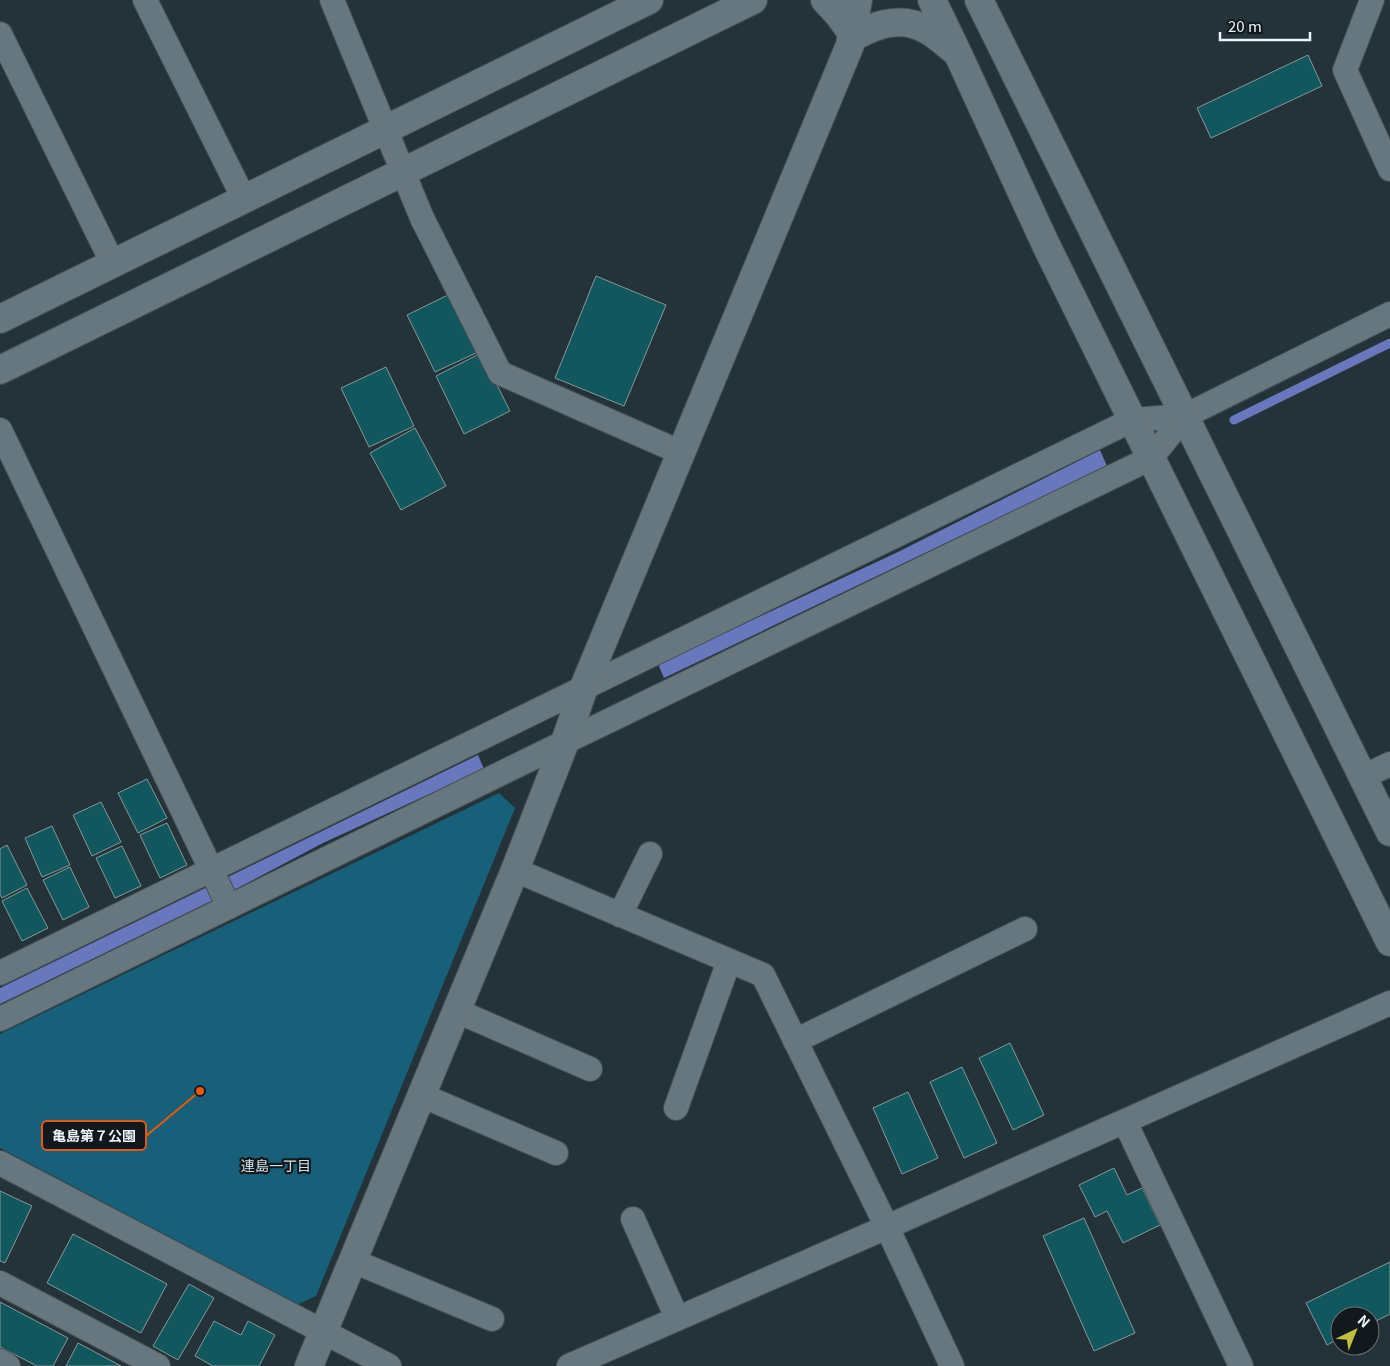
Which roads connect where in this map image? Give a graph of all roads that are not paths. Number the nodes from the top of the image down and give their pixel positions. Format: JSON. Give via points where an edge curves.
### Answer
{"nodes":[{"id":1,"x":145,"y":0,"type":"edge"},
{"id":2,"x":332,"y":0,"type":"edge"},
{"id":3,"x":649,"y":0,"type":"edge"},
{"id":4,"x":753,"y":0,"type":"edge"},
{"id":5,"x":825,"y":0,"type":"edge"},
{"id":6,"x":858,"y":0,"type":"edge"},
{"id":7,"x":877,"y":0,"type":"edge"},
{"id":8,"x":932,"y":0,"type":"edge"},
{"id":9,"x":979,"y":0,"type":"edge"},
{"id":10,"x":1372,"y":0,"type":"edge"},
{"id":11,"x":0,"y":34,"type":"edge"},
{"id":12,"x":853,"y":35,"type":"junction"},
{"id":13,"x":958,"y":54,"type":"junction"},
{"id":14,"x":385,"y":130,"type":"junction"},
{"id":15,"x":1390,"y":169,"type":"edge"},
{"id":16,"x":403,"y":172,"type":"junction"},
{"id":17,"x":244,"y":199,"type":"junction"},
{"id":18,"x":113,"y":264,"type":"junction"},
{"id":19,"x":1390,"y":314,"type":"edge"},
{"id":20,"x":0,"y":319,"type":"edge"},
{"id":21,"x":0,"y":370,"type":"edge"},
{"id":22,"x":1184,"y":416,"type":"junction"},
{"id":23,"x":1132,"y":420,"type":"junction"},
{"id":24,"x":0,"y":430,"type":"edge"},
{"id":25,"x":682,"y":453,"type":"junction"},
{"id":26,"x":1151,"y":458,"type":"junction"},
{"id":27,"x":584,"y":687,"type":"junction"},
{"id":28,"x":565,"y":742,"type":"junction"},
{"id":29,"x":1390,"y":764,"type":"edge"},
{"id":30,"x":1363,"y":777,"type":"junction"},
{"id":31,"x":1390,"y":832,"type":"edge"},
{"id":32,"x":650,"y":854,"type":"dead end"},
{"id":33,"x":515,"y":870,"type":"junction"},
{"id":34,"x":220,"y":888,"type":"junction"},
{"id":35,"x":620,"y":915,"type":"junction"},
{"id":36,"x":1025,"y":929,"type":"dead end"},
{"id":37,"x":1390,"y":942,"type":"edge"},
{"id":38,"x":729,"y":961,"type":"junction"},
{"id":39,"x":0,"y":973,"type":"edge"},
{"id":40,"x":1390,"y":1003,"type":"edge"},
{"id":41,"x":457,"y":1011,"type":"junction"},
{"id":42,"x":0,"y":1019,"type":"edge"},
{"id":43,"x":795,"y":1041,"type":"junction"},
{"id":44,"x":590,"y":1069,"type":"dead end"},
{"id":45,"x":422,"y":1096,"type":"junction"},
{"id":46,"x":676,"y":1108,"type":"dead end"},
{"id":47,"x":1125,"y":1122,"type":"junction"},
{"id":48,"x":556,"y":1153,"type":"dead end"},
{"id":49,"x":0,"y":1163,"type":"edge"},
{"id":50,"x":633,"y":1219,"type":"dead end"},
{"id":51,"x":887,"y":1227,"type":"junction"},
{"id":52,"x":353,"y":1261,"type":"junction"},
{"id":53,"x":0,"y":1284,"type":"edge"},
{"id":54,"x":677,"y":1318,"type":"junction"},
{"id":55,"x":492,"y":1320,"type":"dead end"},
{"id":56,"x":323,"y":1332,"type":"junction"},
{"id":57,"x":0,"y":1362,"type":"edge"},
{"id":58,"x":8,"y":1366,"type":"edge"},
{"id":59,"x":158,"y":1366,"type":"edge"},
{"id":60,"x":309,"y":1366,"type":"edge"},
{"id":61,"x":389,"y":1366,"type":"edge"},
{"id":62,"x":568,"y":1366,"type":"edge"},
{"id":63,"x":952,"y":1366,"type":"edge"},
{"id":64,"x":1241,"y":1366,"type":"edge"}],
"edges":[{"from":1,"to":17,"type":"street"},
{"from":2,"to":14,"type":"street"},
{"from":3,"to":14,"type":"street"},
{"from":4,"to":16,"type":"street"},
{"from":5,"to":12,"type":"street"},
{"from":6,"to":12,"type":"street"},
{"from":7,"to":12,"type":"street"},
{"from":8,"to":13,"type":"street"},
{"from":9,"to":22,"type":"street"},
{"from":10,"to":15,"type":"street","via":[[1345,70]]},
{"from":11,"to":18,"type":"street"},
{"from":12,"to":13,"type":"street","via":[[893,22],[916,25]]},
{"from":12,"to":25,"type":"street"},
{"from":13,"to":23,"type":"street","via":[[1046,245]]},
{"from":14,"to":16,"type":"street"},
{"from":14,"to":17,"type":"street"},
{"from":16,"to":21,"type":"street"},
{"from":16,"to":25,"type":"street","via":[[422,218],[500,373]]},
{"from":17,"to":18,"type":"street"},
{"from":18,"to":20,"type":"street"},
{"from":19,"to":22,"type":"street"},
{"from":22,"to":23,"type":"street"},
{"from":22,"to":26,"type":"street"},
{"from":22,"to":30,"type":"street"},
{"from":23,"to":26,"type":"street"},
{"from":23,"to":27,"type":"street"},
{"from":24,"to":34,"type":"street"},
{"from":25,"to":27,"type":"street"},
{"from":26,"to":28,"type":"street"},
{"from":26,"to":37,"type":"street"},
{"from":27,"to":28,"type":"street"},
{"from":27,"to":34,"type":"street"},
{"from":28,"to":33,"type":"street"},
{"from":28,"to":34,"type":"street"},
{"from":29,"to":30,"type":"street"},
{"from":30,"to":31,"type":"street"},
{"from":32,"to":35,"type":"street"},
{"from":33,"to":35,"type":"street"},
{"from":33,"to":41,"type":"street"},
{"from":34,"to":39,"type":"street"},
{"from":34,"to":42,"type":"street"},
{"from":35,"to":38,"type":"street"},
{"from":36,"to":43,"type":"street"},
{"from":38,"to":43,"type":"street","via":[[763,975]]},
{"from":38,"to":46,"type":"street"},
{"from":40,"to":47,"type":"street"},
{"from":41,"to":44,"type":"street"},
{"from":41,"to":45,"type":"street"},
{"from":43,"to":51,"type":"street"},
{"from":45,"to":48,"type":"street"},
{"from":45,"to":52,"type":"street"},
{"from":47,"to":51,"type":"street"},
{"from":47,"to":64,"type":"street"},
{"from":49,"to":56,"type":"street"},
{"from":50,"to":54,"type":"street"},
{"from":51,"to":54,"type":"street"},
{"from":51,"to":63,"type":"street"},
{"from":52,"to":55,"type":"street"},
{"from":52,"to":56,"type":"street"},
{"from":53,"to":59,"type":"street"},
{"from":54,"to":62,"type":"street"},
{"from":56,"to":60,"type":"street"},
{"from":56,"to":61,"type":"street"},
{"from":57,"to":58,"type":"street"}]}
